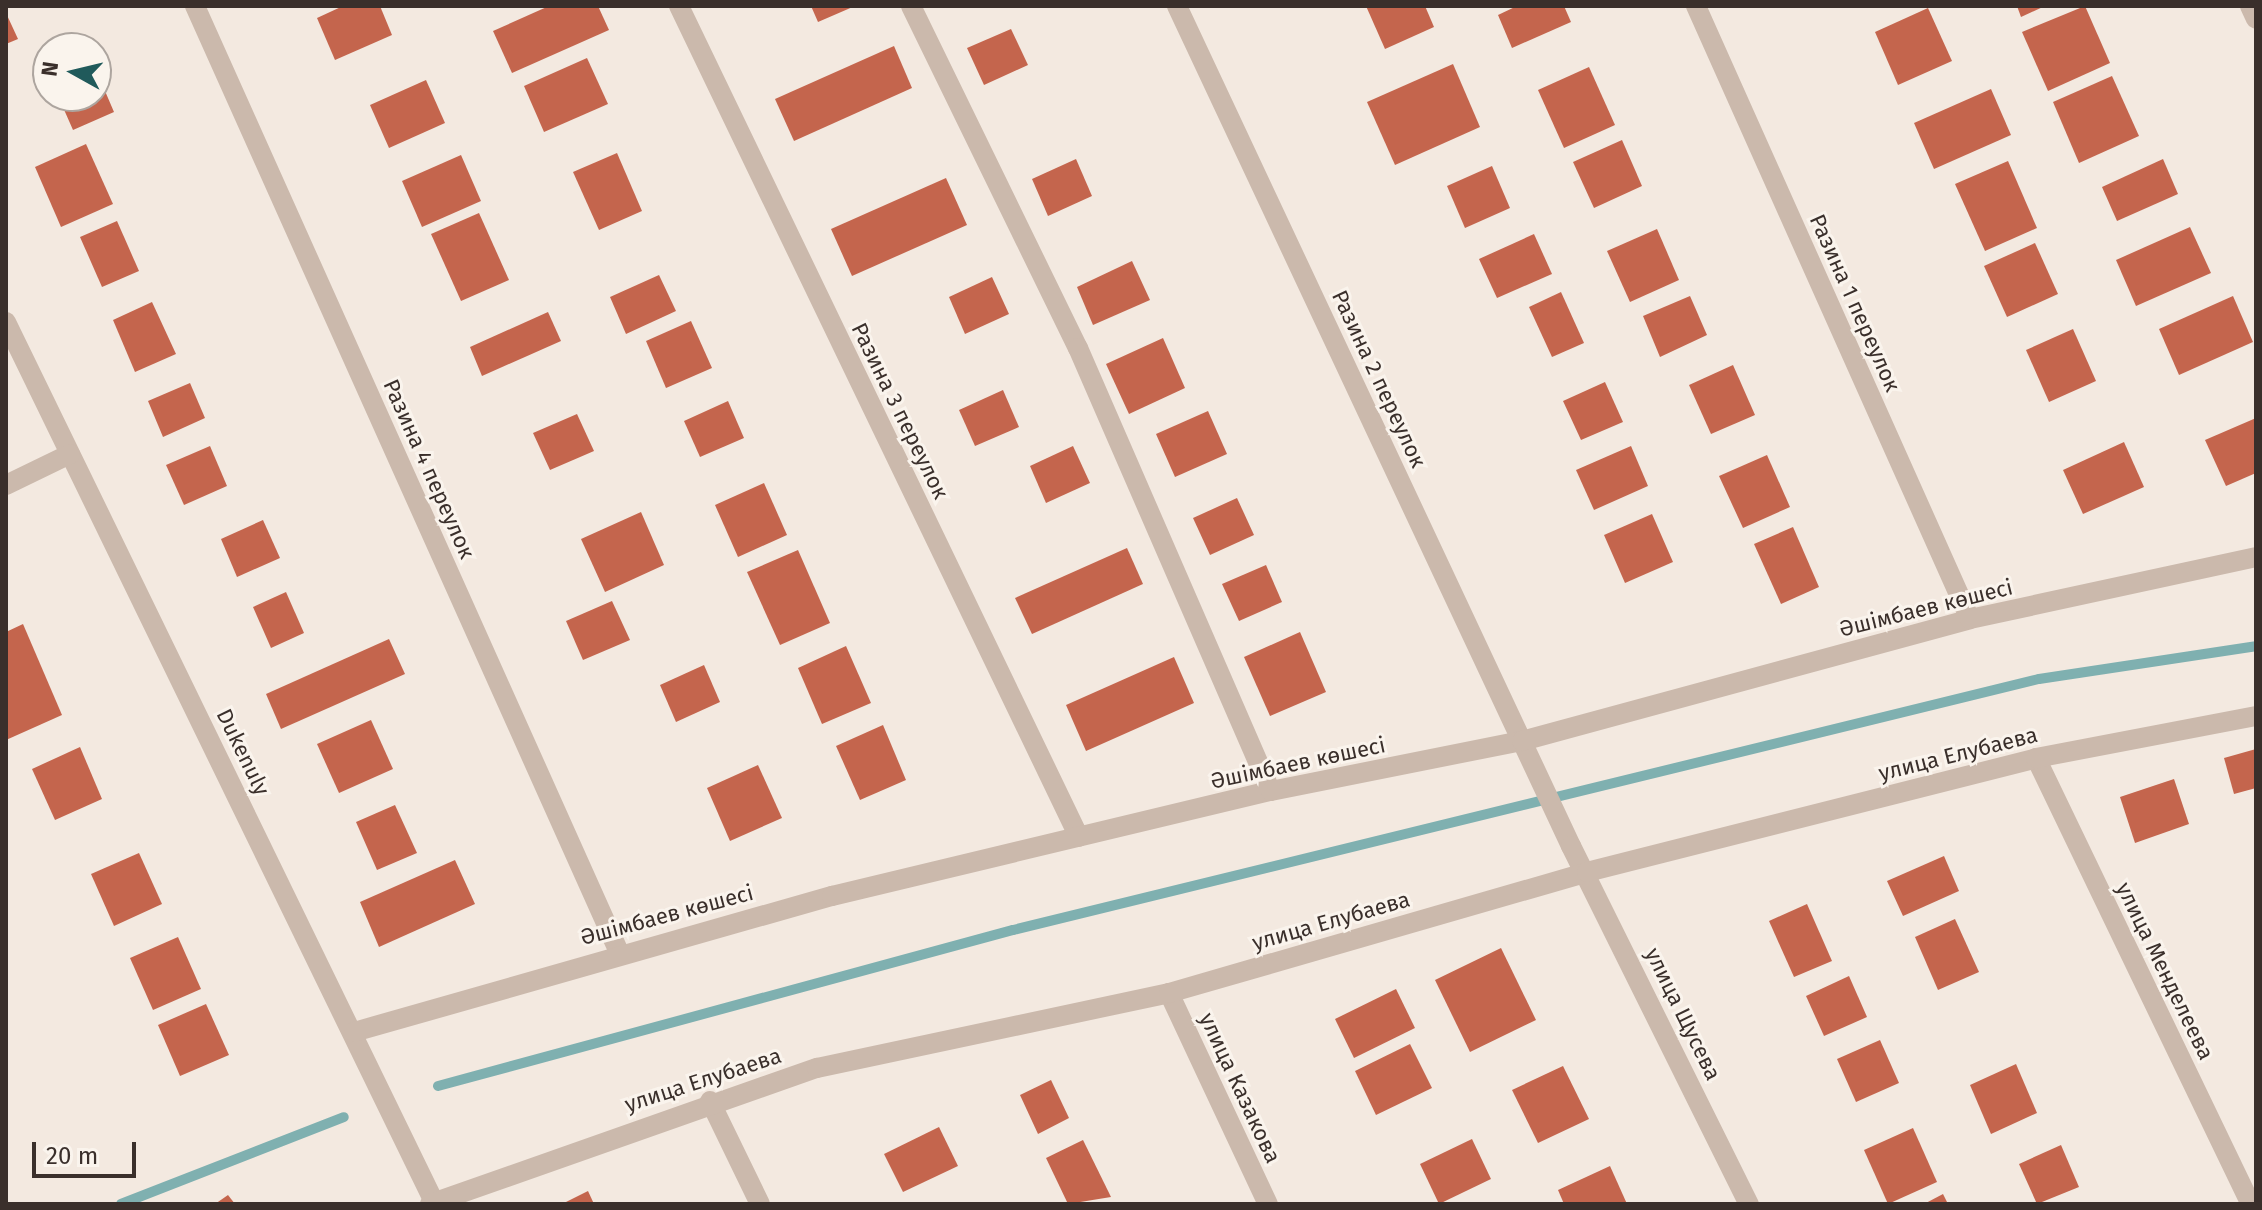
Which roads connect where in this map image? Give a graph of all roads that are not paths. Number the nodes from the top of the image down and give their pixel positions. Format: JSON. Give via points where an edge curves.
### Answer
{"nodes":[{"id":1,"x":195,"y":6,"type":"edge"},
{"id":2,"x":679,"y":6,"type":"edge"},
{"id":3,"x":911,"y":6,"type":"edge"},
{"id":4,"x":1177,"y":6,"type":"edge"},
{"id":5,"x":1696,"y":6,"type":"edge"},
{"id":6,"x":2250,"y":6,"type":"edge"},
{"id":7,"x":2256,"y":19,"type":"edge"},
{"id":8,"x":6,"y":322,"type":"edge"},
{"id":9,"x":70,"y":454,"type":"junction"},
{"id":10,"x":6,"y":485,"type":"edge"},
{"id":11,"x":2256,"y":557,"type":"edge"},
{"id":12,"x":1970,"y":619,"type":"junction"},
{"id":13,"x":2256,"y":716,"type":"edge"},
{"id":14,"x":1522,"y":741,"type":"junction"},
{"id":15,"x":2036,"y":758,"type":"junction"},
{"id":16,"x":1271,"y":791,"type":"junction"},
{"id":17,"x":1079,"y":837,"type":"junction"},
{"id":18,"x":1571,"y":846,"type":"joint"},
{"id":19,"x":1587,"y":872,"type":"junction"},
{"id":20,"x":619,"y":952,"type":"junction"},
{"id":21,"x":1169,"y":993,"type":"junction"},
{"id":22,"x":354,"y":1032,"type":"junction"},
{"id":23,"x":710,"y":1101,"type":"junction"},
{"id":24,"x":433,"y":1203,"type":"edge"},
{"id":25,"x":760,"y":1204,"type":"edge"},
{"id":26,"x":1268,"y":1204,"type":"edge"},
{"id":27,"x":1749,"y":1204,"type":"edge"},
{"id":28,"x":2251,"y":1204,"type":"edge"}],
"edges":[{"from":1,"to":20,"type":"street","name":"Разина 4 переулок"},
{"from":2,"to":17,"type":"street","name":"Разина 3 переулок"},
{"from":3,"to":16,"type":"street","via":[[1078,348]]},
{"from":4,"to":14,"type":"street","name":"Разина 2 переулок"},
{"from":5,"to":12,"type":"street","name":"Разина 1 переулок"},
{"from":6,"to":7,"type":"street"},
{"from":8,"to":9,"type":"street","name":"Dukenuly"},
{"from":9,"to":10,"type":"street"},
{"from":9,"to":22,"type":"street","name":"Dukenuly"},
{"from":11,"to":12,"type":"street","name":"Әшімбаев көшесі"},
{"from":12,"to":14,"type":"street","name":"Әшімбаев көшесі"},
{"from":13,"to":15,"type":"street","name":"улица Елубаева"},
{"from":14,"to":16,"type":"street","name":"Әшімбаев көшесі"},
{"from":14,"to":18,"type":"street","name":"Разина 2 переулок"},
{"from":15,"to":19,"type":"street","name":"улица Елубаева"},
{"from":15,"to":28,"type":"street","name":"улица Менделеева"},
{"from":16,"to":17,"type":"street","name":"Әшімбаев көшесі"},
{"from":17,"to":20,"type":"street","name":"Әшімбаев көшесі"},
{"from":18,"to":19,"type":"street","name":"улица Щусева"},
{"from":19,"to":21,"type":"street","name":"улица Елубаева"},
{"from":19,"to":27,"type":"street","name":"улица Щусева"},
{"from":20,"to":22,"type":"street","name":"Әшімбаев көшесі"},
{"from":21,"to":23,"type":"street","name":"улица Елубаева","via":[[817,1068]]},
{"from":21,"to":26,"type":"street","name":"улица Казакова"},
{"from":22,"to":24,"type":"street","name":"Dukenuly"},
{"from":23,"to":24,"type":"street","name":"улица Елубаева"},
{"from":23,"to":25,"type":"street"}]}
